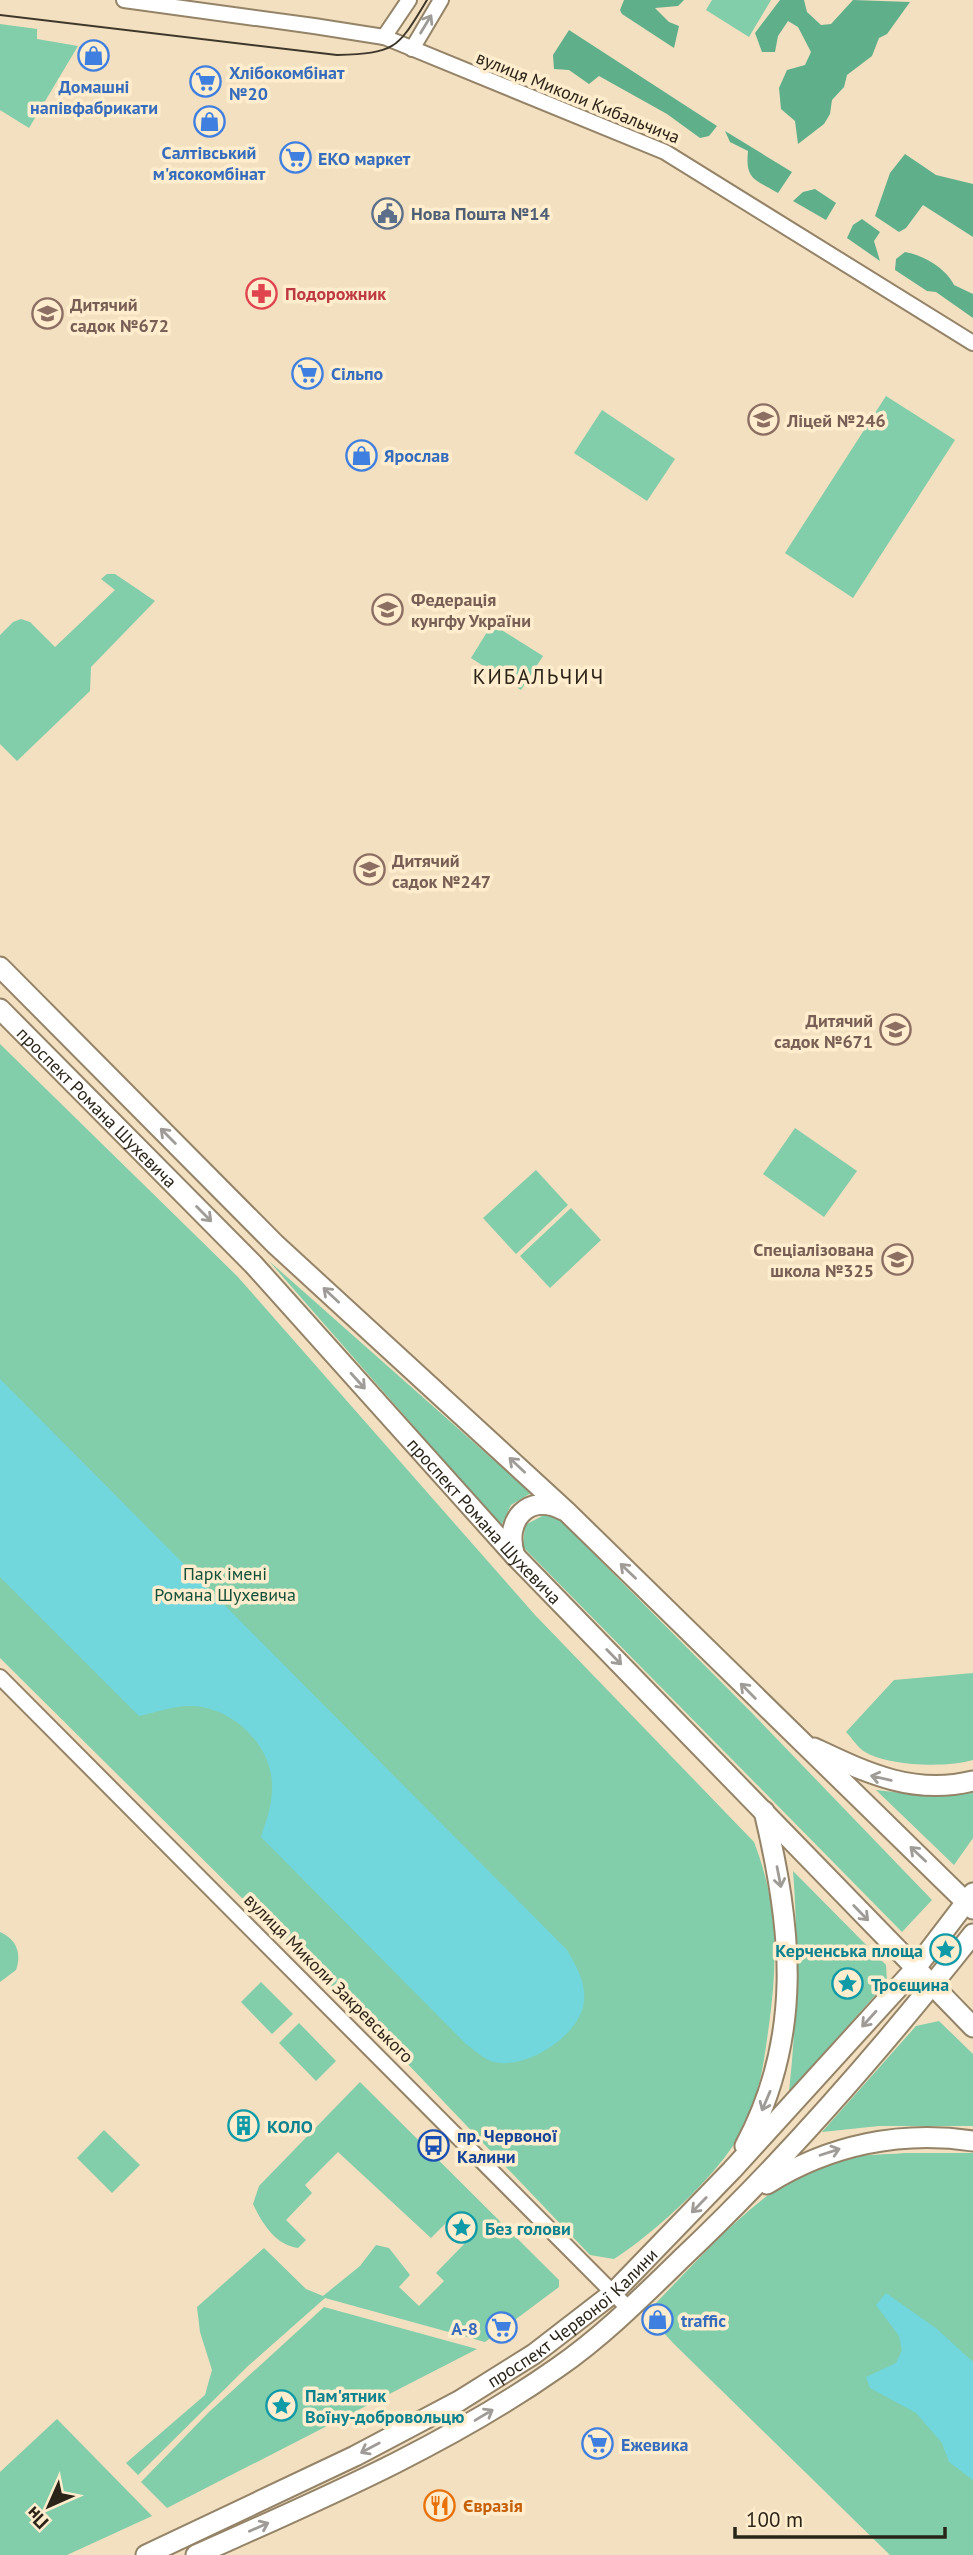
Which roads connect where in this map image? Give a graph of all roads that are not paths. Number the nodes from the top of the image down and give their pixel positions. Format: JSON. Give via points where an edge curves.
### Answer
{"nodes":[{"id":1,"x":124,"y":0,"type":"edge"},
{"id":2,"x":409,"y":0,"type":"edge"},
{"id":3,"x":442,"y":0,"type":"edge"},
{"id":4,"x":384,"y":37,"type":"junction"},
{"id":5,"x":412,"y":49,"type":"junction"},
{"id":6,"x":973,"y":343,"type":"edge"},
{"id":7,"x":0,"y":967,"type":"edge"},
{"id":8,"x":0,"y":1009,"type":"edge"},
{"id":9,"x":567,"y":1512,"type":"junction"},
{"id":10,"x":515,"y":1556,"type":"junction"},
{"id":11,"x":0,"y":1677,"type":"edge"},
{"id":12,"x":796,"y":1739,"type":"junction"},
{"id":13,"x":973,"y":1781,"type":"edge"},
{"id":14,"x":763,"y":1810,"type":"junction"},
{"id":15,"x":971,"y":1902,"type":"edge"},
{"id":16,"x":973,"y":1934,"type":"edge"},
{"id":17,"x":915,"y":1969,"type":"junction"},
{"id":18,"x":932,"y":1986,"type":"junction"},
{"id":19,"x":973,"y":2027,"type":"edge"},
{"id":20,"x":973,"y":2141,"type":"edge"},
{"id":21,"x":732,"y":2170,"type":"junction"},
{"id":22,"x":748,"y":2195,"type":"junction"},
{"id":23,"x":613,"y":2293,"type":"junction"},
{"id":24,"x":629,"y":2309,"type":"junction"},
{"id":25,"x":146,"y":2555,"type":"edge"},
{"id":26,"x":196,"y":2555,"type":"edge"}],
"edges":[{"from":1,"to":4,"type":"street","name":"вулиця Миколи Кибальчича"},
{"from":2,"to":4,"type":"street"},
{"from":5,"to":3,"type":"street","one_way":true},
{"from":4,"to":5,"type":"street","name":"вулиця Миколи Кибальчича"},
{"from":5,"to":6,"type":"street","name":"вулиця Миколи Кибальчича","via":[[683,162]]},
{"from":9,"to":7,"type":"main road","name":"проспект Романа Шухевича","one_way":true,"via":[[275,1244]]},
{"from":8,"to":10,"type":"main road","name":"проспект Романа Шухевича","one_way":true,"via":[[253,1264]]},
{"from":9,"to":10,"type":"main road","via":[[539,1503],[520,1514],[511,1534]]},
{"from":12,"to":9,"type":"main road","name":"проспект Романа Шухевича","one_way":true},
{"from":10,"to":14,"type":"main road","name":"проспект Романа Шухевича","one_way":true},
{"from":11,"to":23,"type":"street","name":"вулиця Миколи Закревського"},
{"from":13,"to":12,"type":"main road","one_way":true,"via":[[900,1782],[867,1774]]},
{"from":15,"to":12,"type":"main road","name":"проспект Романа Шухевича","one_way":true},
{"from":14,"to":17,"type":"main road","name":"проспект Романа Шухевича","one_way":true},
{"from":14,"to":21,"type":"main road","one_way":true,"via":[[786,1920],[787,2010],[778,2069]]},
{"from":15,"to":17,"type":"main road"},
{"from":16,"to":18,"type":"main road"},
{"from":17,"to":18,"type":"main road","name":"проспект Романа Шухевича"},
{"from":17,"to":21,"type":"main road","name":"проспект Червоної Калини","one_way":true},
{"from":18,"to":19,"type":"main road","name":"проспект Романа Шухевича"},
{"from":18,"to":22,"type":"main road","name":"проспект Червоної Калини"},
{"from":22,"to":20,"type":"main road","one_way":true,"via":[[790,2169],[849,2146],[915,2138]]},
{"from":21,"to":23,"type":"main road","name":"проспект Червоної Калини","one_way":true},
{"from":22,"to":24,"type":"main road","name":"проспект Червоної Калини"},
{"from":23,"to":24,"type":"street","name":"вулиця Миколи Закревського"},
{"from":23,"to":25,"type":"main road","name":"проспект Червоної Калини","one_way":true,"via":[[534,2354],[459,2401]]},
{"from":26,"to":24,"type":"main road","name":"проспект Червоної Калини","one_way":true,"via":[[480,2418],[558,2367]]}]}
